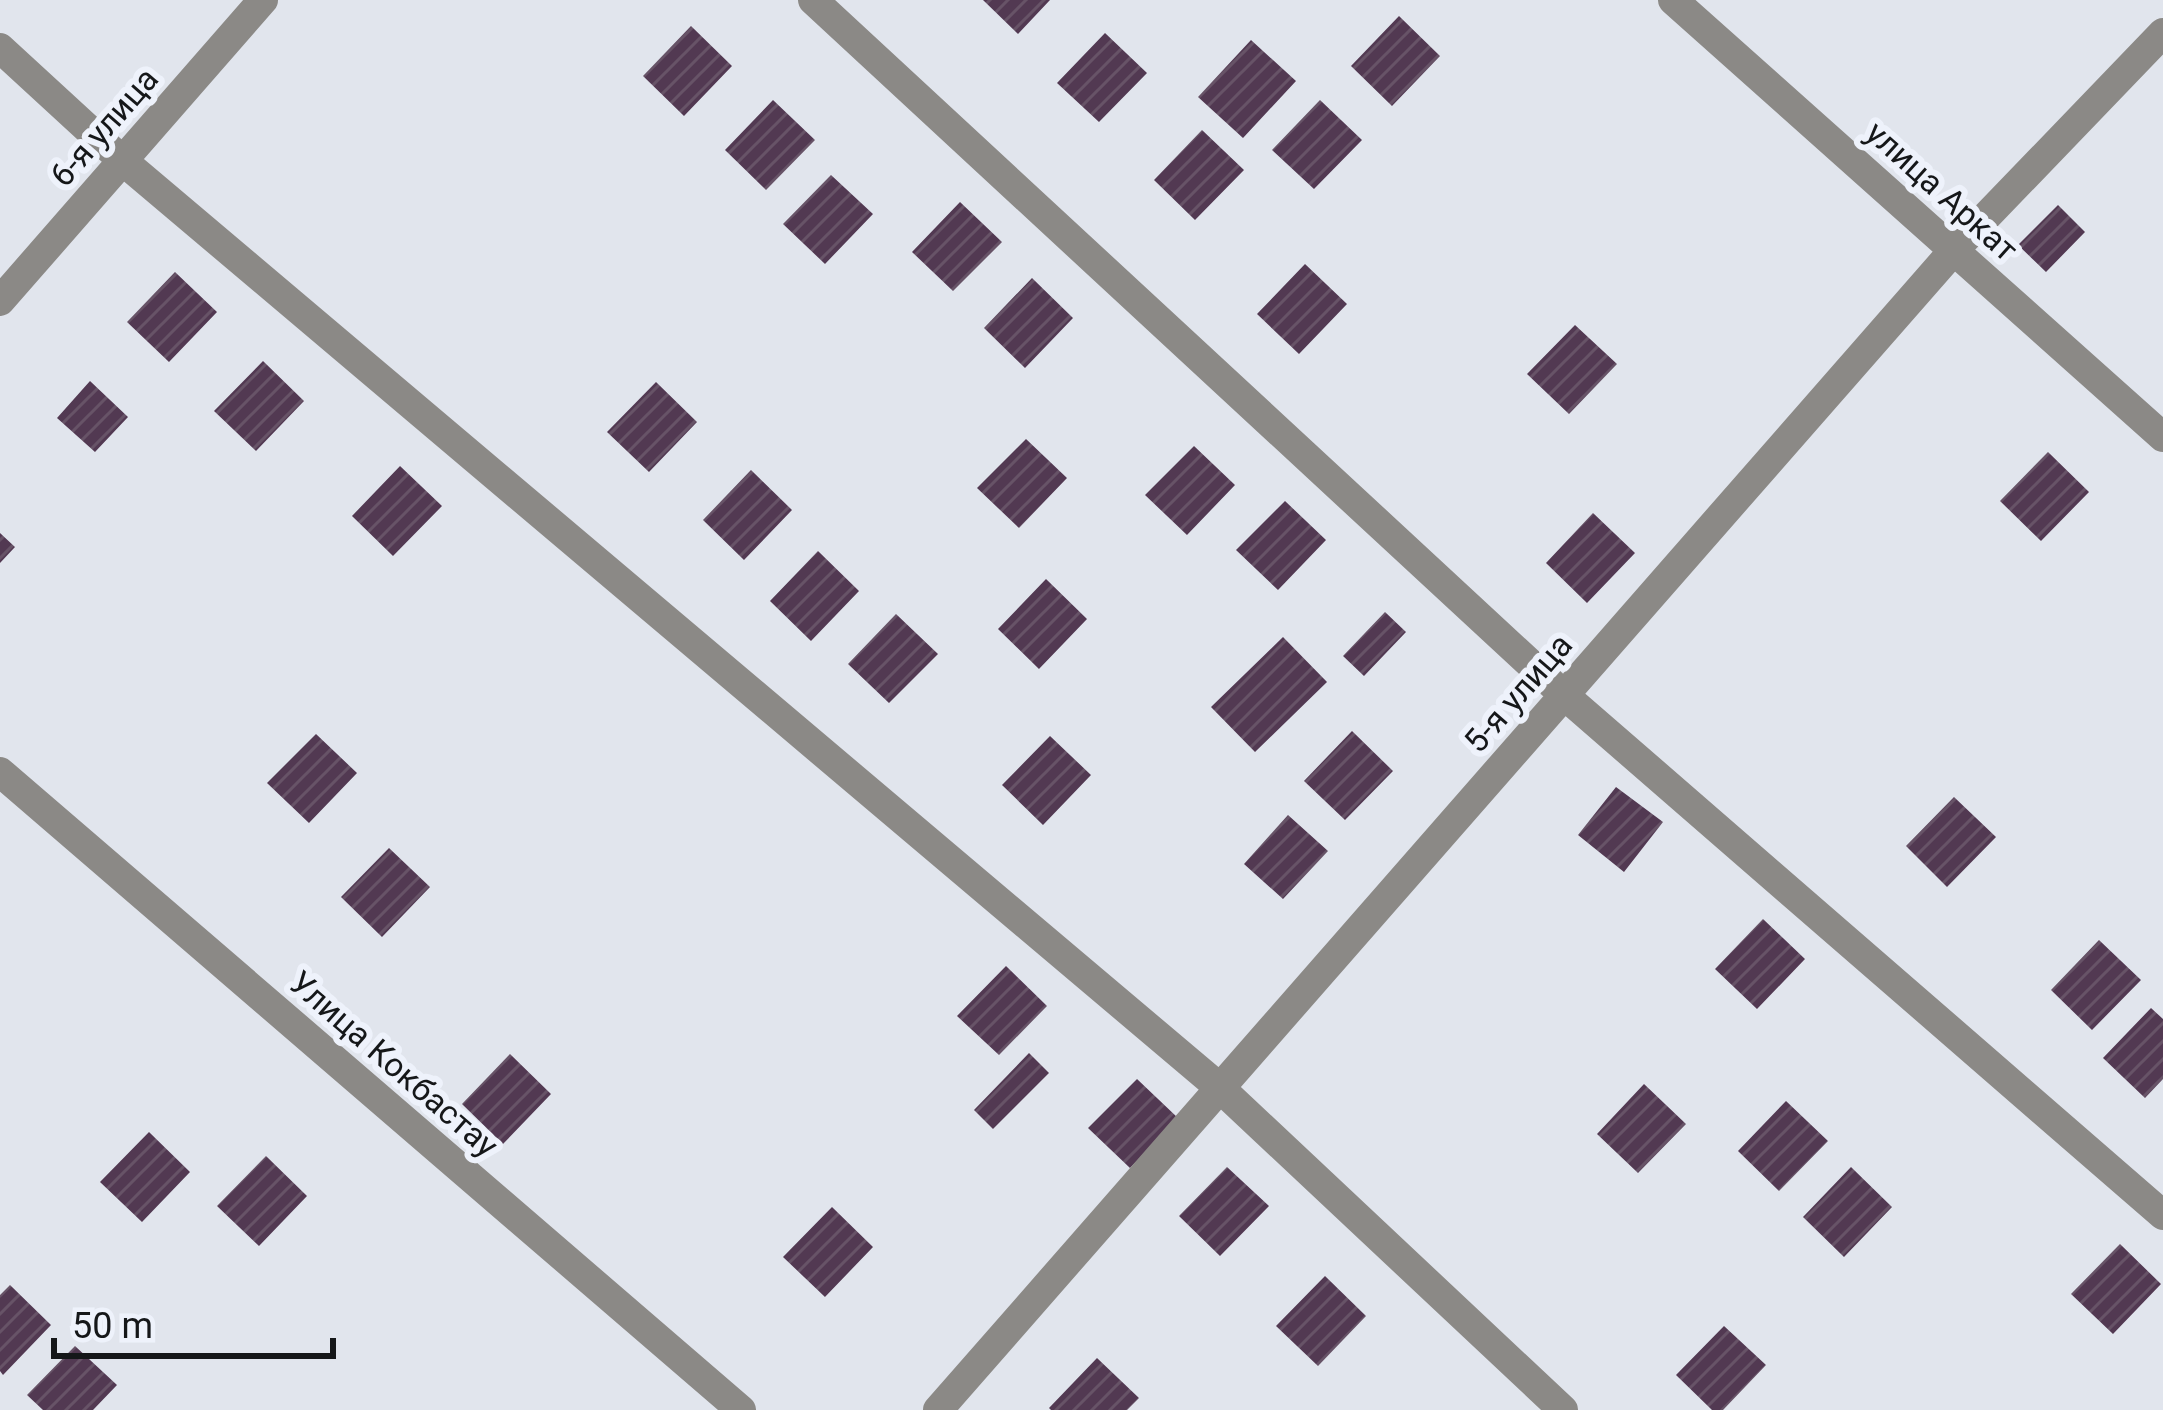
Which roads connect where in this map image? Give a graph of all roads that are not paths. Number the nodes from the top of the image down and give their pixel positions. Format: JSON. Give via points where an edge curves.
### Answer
{"nodes":[{"id":1,"x":263,"y":0,"type":"edge"},
{"id":2,"x":813,"y":0,"type":"edge"},
{"id":3,"x":1673,"y":0,"type":"edge"},
{"id":4,"x":2163,"y":33,"type":"edge"},
{"id":5,"x":0,"y":48,"type":"edge"},
{"id":6,"x":123,"y":161,"type":"junction"},
{"id":7,"x":1954,"y":250,"type":"junction"},
{"id":8,"x":0,"y":301,"type":"edge"},
{"id":9,"x":2163,"y":437,"type":"edge"},
{"id":10,"x":1564,"y":695,"type":"junction"},
{"id":11,"x":0,"y":772,"type":"edge"},
{"id":12,"x":1220,"y":1088,"type":"junction"},
{"id":13,"x":2163,"y":1215,"type":"edge"},
{"id":14,"x":741,"y":1410,"type":"edge"},
{"id":15,"x":938,"y":1410,"type":"edge"},
{"id":16,"x":1563,"y":1410,"type":"edge"}],
"edges":[{"from":1,"to":6,"type":"street","name":"6-я улица"},
{"from":2,"to":10,"type":"street"},
{"from":3,"to":7,"type":"street","name":"улица Аркат"},
{"from":4,"to":7,"type":"street","name":"5-я улица"},
{"from":5,"to":6,"type":"street"},
{"from":6,"to":8,"type":"street","name":"6-я улица"},
{"from":6,"to":12,"type":"street"},
{"from":7,"to":9,"type":"street","name":"улица Аркат"},
{"from":7,"to":10,"type":"street","name":"5-я улица"},
{"from":10,"to":12,"type":"street","name":"5-я улица"},
{"from":10,"to":13,"type":"street"},
{"from":11,"to":14,"type":"street","name":"Улица Кокбастау"},
{"from":12,"to":15,"type":"street","name":"5-я улица"},
{"from":12,"to":16,"type":"street"}]}
